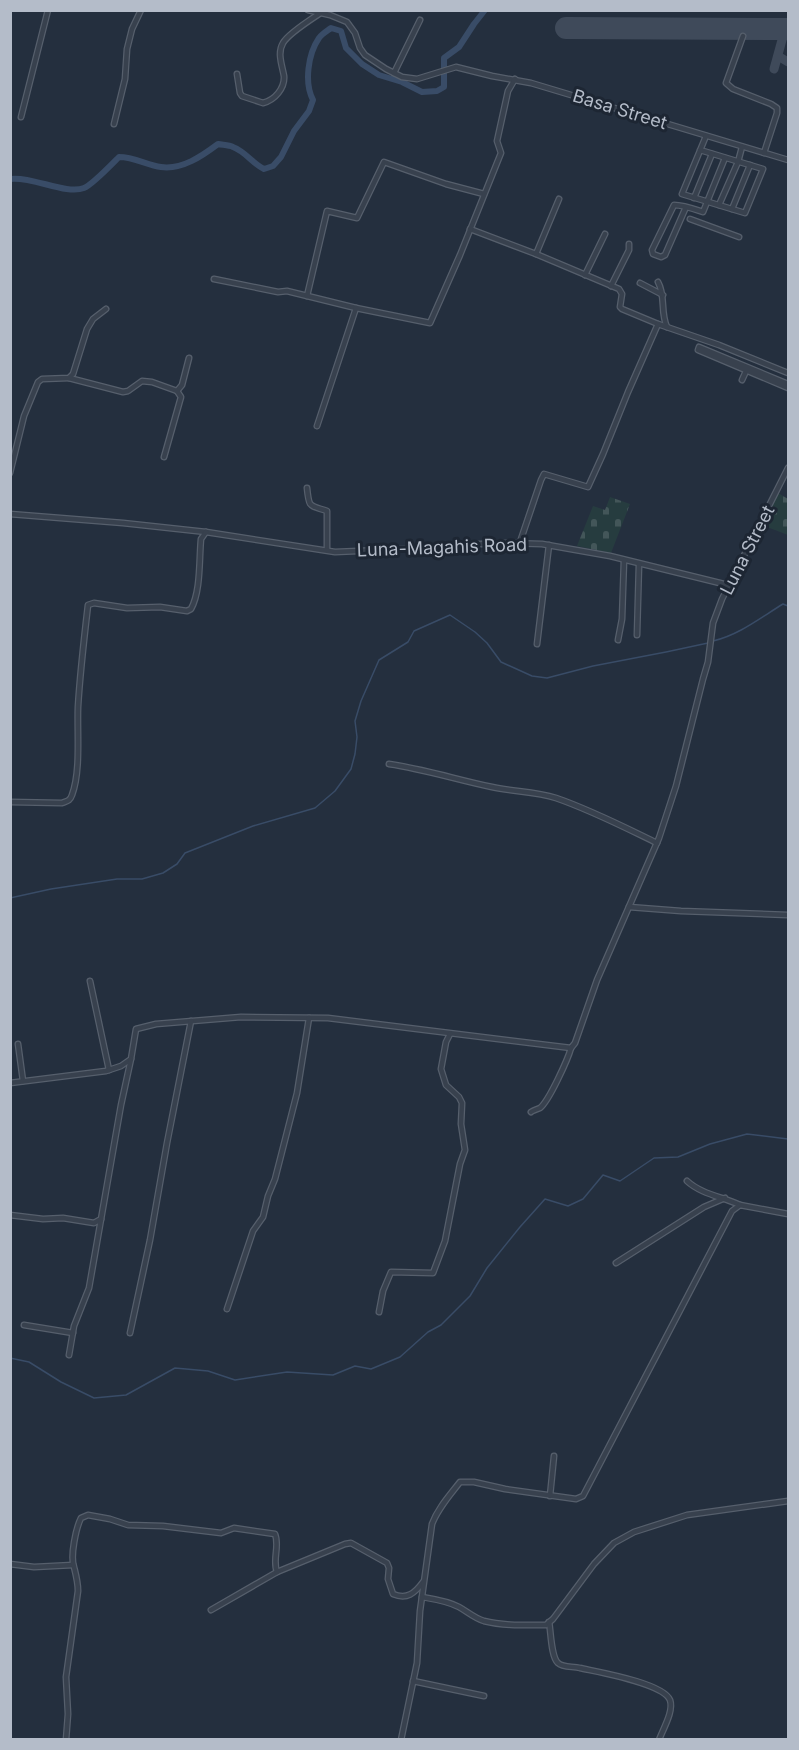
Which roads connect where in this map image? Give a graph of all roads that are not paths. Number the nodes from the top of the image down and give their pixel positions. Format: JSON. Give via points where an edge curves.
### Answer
{"nodes":[{"id":1,"x":48,"y":10,"type":"edge"},
{"id":2,"x":141,"y":10,"type":"edge"},
{"id":3,"x":308,"y":10,"type":"edge"},
{"id":4,"x":319,"y":14,"type":"junction"},
{"id":5,"x":420,"y":20,"type":"dead end"},
{"id":6,"x":743,"y":36,"type":"dead end"},
{"id":7,"x":394,"y":73,"type":"junction"},
{"id":8,"x":237,"y":74,"type":"dead end"},
{"id":9,"x":515,"y":79,"type":"junction"},
{"id":10,"x":21,"y":117,"type":"dead end"},
{"id":11,"x":114,"y":124,"type":"dead end"},
{"id":12,"x":706,"y":136,"type":"junction"},
{"id":13,"x":742,"y":147,"type":"junction"},
{"id":14,"x":700,"y":150,"type":"junction"},
{"id":15,"x":764,"y":153,"type":"junction"},
{"id":16,"x":712,"y":154,"type":"junction"},
{"id":17,"x":725,"y":158,"type":"junction"},
{"id":18,"x":789,"y":160,"type":"edge"},
{"id":19,"x":738,"y":162,"type":"junction"},
{"id":20,"x":750,"y":165,"type":"junction"},
{"id":21,"x":484,"y":194,"type":"junction"},
{"id":22,"x":694,"y":198,"type":"junction"},
{"id":23,"x":559,"y":199,"type":"dead end"},
{"id":24,"x":707,"y":201,"type":"junction"},
{"id":25,"x":720,"y":205,"type":"junction"},
{"id":26,"x":686,"y":207,"type":"junction"},
{"id":27,"x":732,"y":209,"type":"junction"},
{"id":28,"x":704,"y":212,"type":"junction"},
{"id":29,"x":690,"y":219,"type":"dead end"},
{"id":30,"x":700,"y":223,"type":"junction"},
{"id":31,"x":470,"y":229,"type":"junction"},
{"id":32,"x":604,"y":234,"type":"dead end"},
{"id":33,"x":739,"y":237,"type":"dead end"},
{"id":34,"x":628,"y":244,"type":"dead end"},
{"id":35,"x":536,"y":254,"type":"junction"},
{"id":36,"x":585,"y":275,"type":"junction"},
{"id":37,"x":214,"y":279,"type":"dead end"},
{"id":38,"x":657,"y":282,"type":"dead end"},
{"id":39,"x":640,"y":283,"type":"dead end"},
{"id":40,"x":611,"y":286,"type":"junction"},
{"id":41,"x":663,"y":295,"type":"junction"},
{"id":42,"x":307,"y":296,"type":"junction"},
{"id":43,"x":356,"y":308,"type":"junction"},
{"id":44,"x":106,"y":309,"type":"dead end"},
{"id":45,"x":658,"y":324,"type":"junction"},
{"id":46,"x":667,"y":327,"type":"junction"},
{"id":47,"x":189,"y":358,"type":"dead end"},
{"id":48,"x":747,"y":368,"type":"junction"},
{"id":49,"x":789,"y":373,"type":"edge"},
{"id":50,"x":69,"y":378,"type":"junction"},
{"id":51,"x":742,"y":380,"type":"dead end"},
{"id":52,"x":789,"y":386,"type":"edge"},
{"id":53,"x":177,"y":391,"type":"junction"},
{"id":54,"x":317,"y":426,"type":"dead end"},
{"id":55,"x":164,"y":457,"type":"dead end"},
{"id":56,"x":789,"y":468,"type":"edge"},
{"id":57,"x":10,"y":473,"type":"edge"},
{"id":58,"x":307,"y":488,"type":"dead end"},
{"id":59,"x":10,"y":514,"type":"edge"},
{"id":60,"x":206,"y":532,"type":"junction"},
{"id":61,"x":520,"y":542,"type":"junction"},
{"id":62,"x":549,"y":545,"type":"junction"},
{"id":63,"x":327,"y":550,"type":"junction"},
{"id":64,"x":624,"y":560,"type":"junction"},
{"id":65,"x":639,"y":564,"type":"junction"},
{"id":66,"x":728,"y":585,"type":"junction"},
{"id":67,"x":637,"y":634,"type":"dead end"},
{"id":68,"x":618,"y":640,"type":"dead end"},
{"id":69,"x":537,"y":644,"type":"dead end"},
{"id":70,"x":389,"y":764,"type":"dead end"},
{"id":71,"x":10,"y":802,"type":"edge"},
{"id":72,"x":657,"y":843,"type":"junction"},
{"id":73,"x":629,"y":907,"type":"junction"},
{"id":74,"x":789,"y":915,"type":"edge"},
{"id":75,"x":90,"y":981,"type":"dead end"},
{"id":76,"x":309,"y":1018,"type":"junction"},
{"id":77,"x":191,"y":1021,"type":"junction"},
{"id":78,"x":450,"y":1034,"type":"junction"},
{"id":79,"x":18,"y":1044,"type":"dead end"},
{"id":80,"x":571,"y":1048,"type":"junction"},
{"id":81,"x":131,"y":1059,"type":"junction"},
{"id":82,"x":109,"y":1070,"type":"junction"},
{"id":83,"x":23,"y":1081,"type":"junction"},
{"id":84,"x":10,"y":1083,"type":"edge"},
{"id":85,"x":531,"y":1112,"type":"dead end"},
{"id":86,"x":687,"y":1181,"type":"dead end"},
{"id":87,"x":725,"y":1198,"type":"junction"},
{"id":88,"x":740,"y":1205,"type":"junction"},
{"id":89,"x":789,"y":1214,"type":"edge"},
{"id":90,"x":10,"y":1215,"type":"edge"},
{"id":91,"x":101,"y":1219,"type":"junction"},
{"id":92,"x":616,"y":1263,"type":"dead end"},
{"id":93,"x":227,"y":1309,"type":"dead end"},
{"id":94,"x":379,"y":1312,"type":"dead end"},
{"id":95,"x":24,"y":1325,"type":"dead end"},
{"id":96,"x":73,"y":1333,"type":"junction"},
{"id":97,"x":130,"y":1333,"type":"dead end"},
{"id":98,"x":69,"y":1355,"type":"dead end"},
{"id":99,"x":554,"y":1456,"type":"dead end"},
{"id":100,"x":550,"y":1496,"type":"junction"},
{"id":101,"x":789,"y":1501,"type":"edge"},
{"id":102,"x":10,"y":1564,"type":"edge"},
{"id":103,"x":73,"y":1565,"type":"junction"},
{"id":104,"x":277,"y":1572,"type":"junction"},
{"id":105,"x":425,"y":1580,"type":"junction"},
{"id":106,"x":422,"y":1597,"type":"junction"},
{"id":107,"x":211,"y":1610,"type":"dead end"},
{"id":108,"x":549,"y":1622,"type":"junction"},
{"id":109,"x":413,"y":1681,"type":"junction"},
{"id":110,"x":484,"y":1696,"type":"dead end"},
{"id":111,"x":66,"y":1740,"type":"edge"},
{"id":112,"x":401,"y":1740,"type":"edge"},
{"id":113,"x":659,"y":1740,"type":"edge"}],
"edges":[{"from":1,"to":10,"type":"street"},
{"from":2,"to":11,"type":"street","via":[[127,49]]},
{"from":3,"to":4,"type":"street"},
{"from":4,"to":7,"type":"street","via":[[347,22],[365,55]]},
{"from":4,"to":8,"type":"street","via":[[283,42],[283,81],[276,96],[266,103],[242,96]]},
{"from":5,"to":7,"type":"street"},
{"from":6,"to":15,"type":"street","via":[[726,83],[777,108]]},
{"from":7,"to":9,"type":"street","name":"Basa Street","via":[[417,79],[450,68],[463,68]]},
{"from":9,"to":12,"type":"street","name":"Basa Street"},
{"from":9,"to":21,"type":"street","via":[[508,91],[497,141],[501,153]]},
{"from":12,"to":13,"type":"street","name":"Basa Street"},
{"from":12,"to":14,"type":"street"},
{"from":13,"to":15,"type":"street","name":"Basa Street"},
{"from":13,"to":19,"type":"street"},
{"from":14,"to":16,"type":"street"},
{"from":14,"to":22,"type":"street","via":[[682,194]]},
{"from":15,"to":18,"type":"street","name":"Basa Street"},
{"from":16,"to":17,"type":"street"},
{"from":16,"to":22,"type":"street"},
{"from":17,"to":19,"type":"street"},
{"from":17,"to":24,"type":"street"},
{"from":19,"to":20,"type":"street"},
{"from":19,"to":25,"type":"street"},
{"from":20,"to":27,"type":"street"},
{"from":20,"to":27,"type":"street","via":[[763,169],[745,213]]},
{"from":21,"to":31,"type":"street"},
{"from":21,"to":42,"type":"street","via":[[384,162],[357,218],[327,211]]},
{"from":22,"to":24,"type":"street"},
{"from":23,"to":35,"type":"street"},
{"from":24,"to":25,"type":"street"},
{"from":24,"to":28,"type":"street"},
{"from":25,"to":27,"type":"street"},
{"from":26,"to":26,"type":"street","via":[[664,255],[653,254],[674,205]]},
{"from":26,"to":28,"type":"street"},
{"from":28,"to":30,"type":"street"},
{"from":29,"to":30,"type":"street"},
{"from":30,"to":33,"type":"street"},
{"from":31,"to":35,"type":"street"},
{"from":31,"to":43,"type":"street","via":[[430,323]]},
{"from":32,"to":36,"type":"street"},
{"from":34,"to":40,"type":"street","via":[[629,250]]},
{"from":35,"to":36,"type":"street"},
{"from":36,"to":40,"type":"street"},
{"from":37,"to":42,"type":"street"},
{"from":38,"to":41,"type":"street"},
{"from":39,"to":41,"type":"street"},
{"from":40,"to":45,"type":"street","via":[[622,291],[622,309]]},
{"from":41,"to":46,"type":"street"},
{"from":42,"to":43,"type":"street"},
{"from":43,"to":54,"type":"street"},
{"from":44,"to":50,"type":"street","via":[[87,329]]},
{"from":45,"to":46,"type":"street"},
{"from":45,"to":61,"type":"street","via":[[588,487],[544,474]]},
{"from":46,"to":49,"type":"street"},
{"from":47,"to":53,"type":"street"},
{"from":48,"to":48,"type":"street","via":[[699,347],[698,350]]},
{"from":48,"to":51,"type":"street"},
{"from":48,"to":52,"type":"street"},
{"from":50,"to":53,"type":"street","via":[[123,392],[142,381]]},
{"from":50,"to":57,"type":"street","via":[[38,382],[24,416]]},
{"from":53,"to":55,"type":"street","via":[[181,397]]},
{"from":56,"to":66,"type":"street","name":"Luna Street"},
{"from":58,"to":63,"type":"street","via":[[308,503],[327,512]]},
{"from":59,"to":60,"type":"street","name":"Luna-Magahis Road"},
{"from":60,"to":63,"type":"street","name":"Luna-Magahis Road"},
{"from":60,"to":71,"type":"street","via":[[201,539],[191,609],[88,605],[78,706],[78,755],[71,799]]},
{"from":61,"to":62,"type":"street","name":"Luna-Magahis Road"},
{"from":61,"to":63,"type":"street","name":"Luna-Magahis Road","via":[[454,545],[436,550]]},
{"from":62,"to":64,"type":"street","name":"Luna-Magahis Road"},
{"from":62,"to":69,"type":"street"},
{"from":64,"to":65,"type":"street","name":"Luna-Magahis Road"},
{"from":64,"to":68,"type":"street"},
{"from":65,"to":66,"type":"street","name":"Luna-Magahis Road"},
{"from":65,"to":67,"type":"street"},
{"from":66,"to":72,"type":"street","name":"Luna Street","via":[[716,614],[676,786]]},
{"from":70,"to":72,"type":"street","via":[[555,798]]},
{"from":72,"to":73,"type":"street","name":"Luna Street"},
{"from":73,"to":74,"type":"street"},
{"from":73,"to":80,"type":"street","name":"Luna Street"},
{"from":75,"to":82,"type":"street"},
{"from":76,"to":77,"type":"street"},
{"from":76,"to":78,"type":"street"},
{"from":76,"to":93,"type":"street","via":[[297,1093],[274,1179]]},
{"from":77,"to":81,"type":"street","via":[[136,1029]]},
{"from":77,"to":97,"type":"street"},
{"from":78,"to":80,"type":"street"},
{"from":78,"to":94,"type":"street","via":[[441,1069],[446,1085],[462,1103],[465,1150],[445,1241],[433,1273],[391,1272]]},
{"from":79,"to":83,"type":"street"},
{"from":80,"to":85,"type":"street","name":"Luna Street","via":[[546,1102]]},
{"from":81,"to":82,"type":"street"},
{"from":81,"to":91,"type":"street"},
{"from":82,"to":83,"type":"street"},
{"from":83,"to":84,"type":"street"},
{"from":86,"to":87,"type":"street","via":[[699,1190]]},
{"from":87,"to":88,"type":"street"},
{"from":87,"to":92,"type":"street","via":[[704,1207]]},
{"from":88,"to":89,"type":"street"},
{"from":88,"to":100,"type":"street","via":[[732,1211],[583,1496]]},
{"from":90,"to":91,"type":"street","via":[[94,1223]]},
{"from":91,"to":96,"type":"street","via":[[89,1287]]},
{"from":95,"to":96,"type":"street"},
{"from":96,"to":98,"type":"street"},
{"from":99,"to":100,"type":"street"},
{"from":100,"to":105,"type":"street","via":[[460,1482],[432,1524]]},
{"from":101,"to":108,"type":"street","via":[[687,1515],[634,1532],[614,1543],[594,1564]]},
{"from":102,"to":103,"type":"street"},
{"from":103,"to":104,"type":"street","via":[[78,1524],[87,1515],[128,1525],[221,1533],[234,1528],[274,1534]]},
{"from":103,"to":111,"type":"street","via":[[78,1591],[66,1677]]},
{"from":104,"to":105,"type":"street","via":[[351,1543],[387,1563],[393,1594],[407,1596]]},
{"from":104,"to":107,"type":"street"},
{"from":105,"to":106,"type":"street"},
{"from":106,"to":108,"type":"street","via":[[459,1606],[485,1621],[529,1625]]},
{"from":106,"to":109,"type":"street"},
{"from":108,"to":113,"type":"street","via":[[557,1662],[643,1683],[664,1693],[671,1709]]},
{"from":109,"to":110,"type":"street"},
{"from":109,"to":112,"type":"street"}]}
